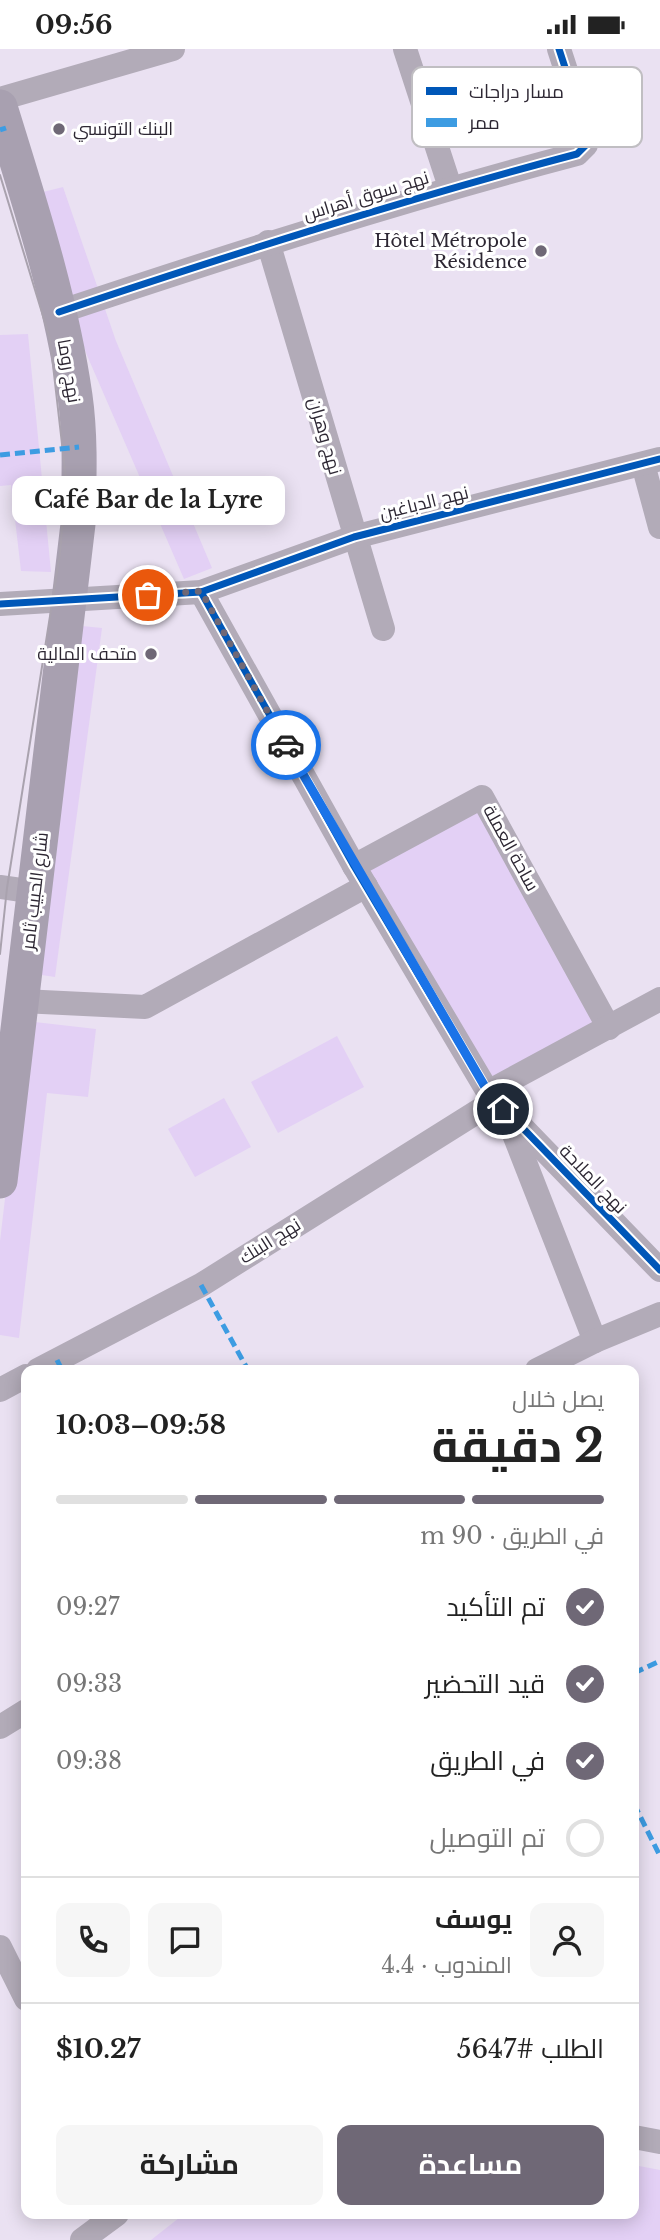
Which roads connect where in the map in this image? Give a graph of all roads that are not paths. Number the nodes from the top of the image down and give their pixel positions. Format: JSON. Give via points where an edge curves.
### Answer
{"nodes":[{"id":1,"x":173,"y":49,"type":"edge"},
{"id":2,"x":405,"y":49,"type":"edge"},
{"id":3,"x":559,"y":49,"type":"edge"},
{"id":4,"x":565,"y":67,"type":"edge"},
{"id":5,"x":412,"y":70,"type":"edge"},
{"id":6,"x":0,"y":99,"type":"edge"},
{"id":7,"x":0,"y":107,"type":"edge"},
{"id":8,"x":437,"y":147,"type":"edge"},
{"id":9,"x":583,"y":147,"type":"edge"},
{"id":10,"x":450,"y":187,"type":"junction"},
{"id":11,"x":268,"y":242,"type":"junction"},
{"id":12,"x":59,"y":312,"type":"junction"},
{"id":13,"x":651,"y":461,"type":"edge"},
{"id":14,"x":660,"y":527,"type":"edge"},
{"id":15,"x":354,"y":537,"type":"junction"},
{"id":16,"x":201,"y":591,"type":"junction"},
{"id":17,"x":68,"y":601,"type":"junction"},
{"id":18,"x":0,"y":604,"type":"edge"},
{"id":19,"x":383,"y":629,"type":"dead end"},
{"id":20,"x":360,"y":876,"type":"junction"},
{"id":21,"x":0,"y":887,"type":"edge"},
{"id":22,"x":35,"y":892,"type":"junction"},
{"id":23,"x":660,"y":999,"type":"edge"},
{"id":24,"x":22,"y":1001,"type":"junction"},
{"id":25,"x":609,"y":1028,"type":"junction"},
{"id":26,"x":496,"y":1100,"type":"junction"},
{"id":27,"x":0,"y":1181,"type":"edge"},
{"id":28,"x":660,"y":1271,"type":"edge"},
{"id":29,"x":660,"y":1314,"type":"edge"},
{"id":30,"x":595,"y":1341,"type":"junction"},
{"id":31,"x":48,"y":1365,"type":"edge"},
{"id":32,"x":547,"y":1365,"type":"edge"},
{"id":33,"x":21,"y":1379,"type":"edge"},
{"id":34,"x":0,"y":1390,"type":"edge"},
{"id":35,"x":21,"y":1714,"type":"edge"},
{"id":36,"x":0,"y":1727,"type":"edge"},
{"id":37,"x":0,"y":1947,"type":"edge"},
{"id":38,"x":21,"y":1989,"type":"edge"},
{"id":39,"x":639,"y":2138,"type":"edge"},
{"id":40,"x":660,"y":2142,"type":"edge"},
{"id":41,"x":110,"y":2219,"type":"edge"},
{"id":42,"x":82,"y":2240,"type":"edge"}],
"edges":[{"from":1,"to":6,"type":"street"},
{"from":2,"to":5,"type":"street"},
{"from":3,"to":4,"type":"street","name":"نهج سوق أهراس"},
{"from":7,"to":12,"type":"main road","name":"نهج روما"},
{"from":8,"to":10,"type":"street"},
{"from":9,"to":10,"type":"street","name":"نهج سوق أهراس"},
{"from":10,"to":11,"type":"street","name":"نهج سوق أهراس"},
{"from":11,"to":12,"type":"street","name":"نهج سوق أهراس"},
{"from":11,"to":15,"type":"street","name":"نهج وهران"},
{"from":12,"to":17,"type":"main road","name":"نهج روما","via":[[75,396],[79,447],[78,524]]},
{"from":13,"to":14,"type":"street"},
{"from":13,"to":15,"type":"street","name":"نهج الدباغين"},
{"from":15,"to":16,"type":"street","name":"نهج الدباغين"},
{"from":15,"to":19,"type":"street","name":"نهج وهران"},
{"from":16,"to":17,"type":"street","name":"نهج الدباغين"},
{"from":16,"to":20,"type":"street"},
{"from":17,"to":18,"type":"street","name":"نهج الدباغين"},
{"from":17,"to":22,"type":"main road","name":"شارع الحبيب ثامر"},
{"from":20,"to":24,"type":"street","via":[[145,1007]]},
{"from":20,"to":25,"type":"street","name":"ساحة العملة","via":[[482,797]]},
{"from":20,"to":26,"type":"street"},
{"from":21,"to":22,"type":"street"},
{"from":22,"to":24,"type":"main road","name":"شارع الحبيب ثامر"},
{"from":23,"to":25,"type":"street","name":"نهج البنك"},
{"from":24,"to":27,"type":"main road","name":"شارع الحبيب ثامر"},
{"from":25,"to":26,"type":"street","name":"نهج البنك"},
{"from":26,"to":28,"type":"street","name":"نهج الملاحة"},
{"from":26,"to":30,"type":"street"},
{"from":26,"to":31,"type":"street","name":"نهج البنك","via":[[201,1285]]},
{"from":29,"to":30,"type":"street"},
{"from":30,"to":32,"type":"street"},
{"from":33,"to":34,"type":"street"},
{"from":35,"to":36,"type":"street"},
{"from":37,"to":38,"type":"street"},
{"from":39,"to":40,"type":"street"},
{"from":41,"to":42,"type":"street"}]}
